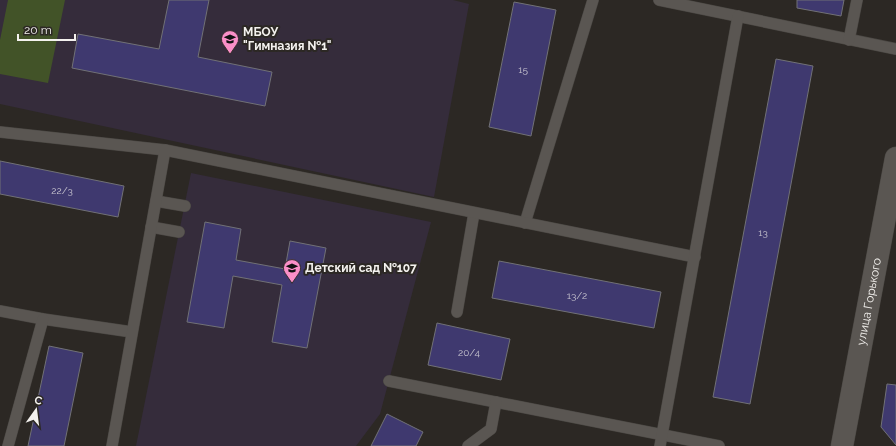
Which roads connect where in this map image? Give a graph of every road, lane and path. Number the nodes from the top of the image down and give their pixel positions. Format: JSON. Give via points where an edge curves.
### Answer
{"nodes":[{"id":1,"x":593,"y":0,"type":"edge"},
{"id":2,"x":659,"y":0,"type":"edge"},
{"id":3,"x":857,"y":0,"type":"edge"},
{"id":4,"x":738,"y":16,"type":"junction"},
{"id":5,"x":849,"y":40,"type":"junction"},
{"id":6,"x":896,"y":49,"type":"edge"},
{"id":7,"x":0,"y":132,"type":"edge"},
{"id":8,"x":165,"y":150,"type":"junction"},
{"id":9,"x":896,"y":158,"type":"edge"},
{"id":10,"x":156,"y":201,"type":"junction"},
{"id":11,"x":185,"y":206,"type":"dead end"},
{"id":12,"x":474,"y":213,"type":"junction"},
{"id":13,"x":525,"y":223,"type":"junction"},
{"id":14,"x":151,"y":227,"type":"junction"},
{"id":15,"x":179,"y":232,"type":"dead end"},
{"id":16,"x":694,"y":257,"type":"junction"},
{"id":17,"x":0,"y":311,"type":"edge"},
{"id":18,"x":457,"y":312,"type":"dead end"},
{"id":19,"x":43,"y":319,"type":"junction"},
{"id":20,"x":132,"y":332,"type":"junction"},
{"id":21,"x":389,"y":381,"type":"dead end"},
{"id":22,"x":496,"y":402,"type":"junction"},
{"id":23,"x":662,"y":435,"type":"junction"},
{"id":24,"x":8,"y":446,"type":"edge"},
{"id":25,"x":112,"y":446,"type":"edge"},
{"id":26,"x":468,"y":446,"type":"edge"},
{"id":27,"x":660,"y":446,"type":"edge"},
{"id":28,"x":719,"y":446,"type":"edge"},
{"id":29,"x":842,"y":446,"type":"edge"}],
"edges":[{"from":1,"to":13,"type":"lane"},
{"from":2,"to":4,"type":"lane"},
{"from":3,"to":5,"type":"lane"},
{"from":4,"to":5,"type":"lane"},
{"from":4,"to":16,"type":"lane"},
{"from":5,"to":6,"type":"lane"},
{"from":7,"to":8,"type":"lane"},
{"from":8,"to":10,"type":"lane"},
{"from":8,"to":12,"type":"lane"},
{"from":9,"to":29,"type":"street","name":"улица Горького"},
{"from":10,"to":11,"type":"lane"},
{"from":10,"to":14,"type":"lane"},
{"from":12,"to":13,"type":"lane"},
{"from":12,"to":18,"type":"lane"},
{"from":13,"to":16,"type":"lane"},
{"from":14,"to":15,"type":"lane"},
{"from":14,"to":20,"type":"lane"},
{"from":16,"to":23,"type":"lane"},
{"from":17,"to":19,"type":"lane"},
{"from":19,"to":20,"type":"lane"},
{"from":19,"to":24,"type":"lane"},
{"from":20,"to":25,"type":"lane"},
{"from":21,"to":22,"type":"lane"},
{"from":22,"to":23,"type":"lane"},
{"from":22,"to":26,"type":"lane","via":[[491,429]]},
{"from":23,"to":27,"type":"lane"},
{"from":23,"to":28,"type":"lane"}]}
